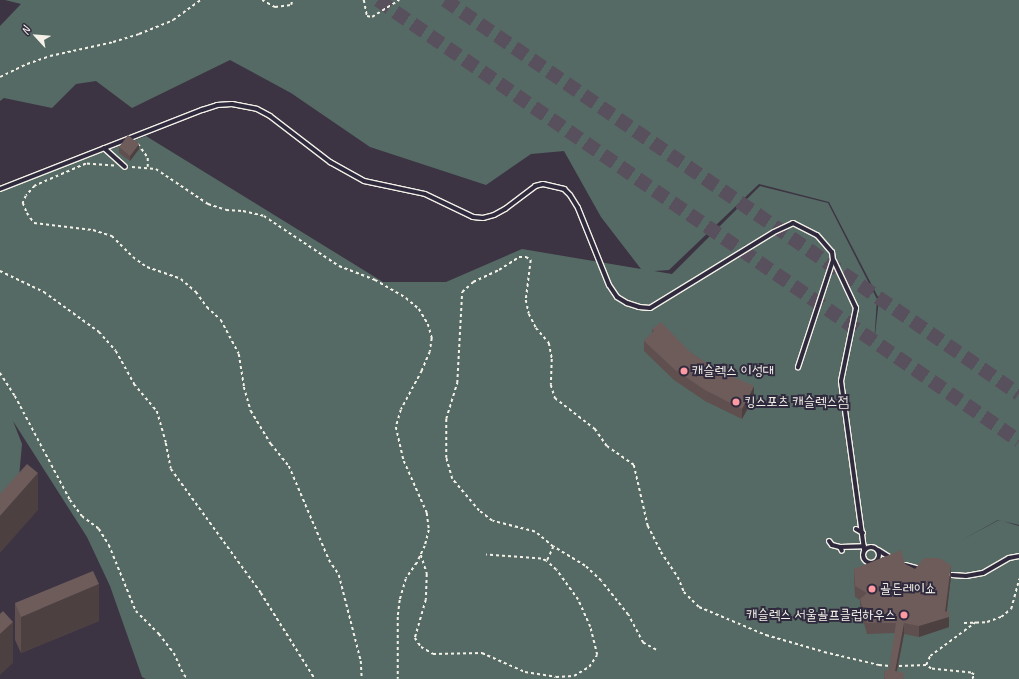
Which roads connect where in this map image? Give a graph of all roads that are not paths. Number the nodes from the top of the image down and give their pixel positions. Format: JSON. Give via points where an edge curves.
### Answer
{"nodes":[{"id":1,"x":104,"y":148,"type":"junction"},
{"id":2,"x":126,"y":167,"type":"road end"},
{"id":3,"x":0,"y":189,"type":"edge"},
{"id":4,"x":833,"y":260,"type":"junction"},
{"id":5,"x":798,"y":367,"type":"dead end"},
{"id":6,"x":856,"y":528,"type":"dead end"},
{"id":7,"x":863,"y":533,"type":"junction"},
{"id":8,"x":828,"y":541,"type":"dead end"},
{"id":9,"x":864,"y":548,"type":"junction"},
{"id":10,"x":878,"y":549,"type":"junction"},
{"id":11,"x":1019,"y":556,"type":"edge"},
{"id":12,"x":896,"y":561,"type":"edge"},
{"id":13,"x":903,"y":564,"type":"edge"},
{"id":14,"x":922,"y":570,"type":"edge"},
{"id":15,"x":952,"y":575,"type":"edge"}],
"edges":[{"from":1,"to":2,"type":"lane"},
{"from":1,"to":3,"type":"lane"},
{"from":1,"to":4,"type":"lane","via":[[202,110],[232,104],[257,109],[270,116],[330,162],[364,181],[425,194],[473,218],[494,216],[535,186],[553,185],[564,189],[578,208],[609,285],[617,297],[639,308],[650,308],[793,223],[817,235],[832,252]]},
{"from":4,"to":5,"type":"lane"},
{"from":4,"to":7,"type":"lane","via":[[856,308],[841,381]]},
{"from":6,"to":7,"type":"lane"},
{"from":7,"to":9,"type":"lane"},
{"from":8,"to":9,"type":"lane","via":[[841,549]]},
{"from":9,"to":10,"type":"lane","via":[[870,546]]},
{"from":9,"to":10,"type":"lane","via":[[862,554],[870,564],[879,558]]},
{"from":10,"to":12,"type":"lane"},
{"from":11,"to":15,"type":"lane","via":[[1009,558],[982,572],[966,576]]},
{"from":13,"to":14,"type":"lane"}]}
